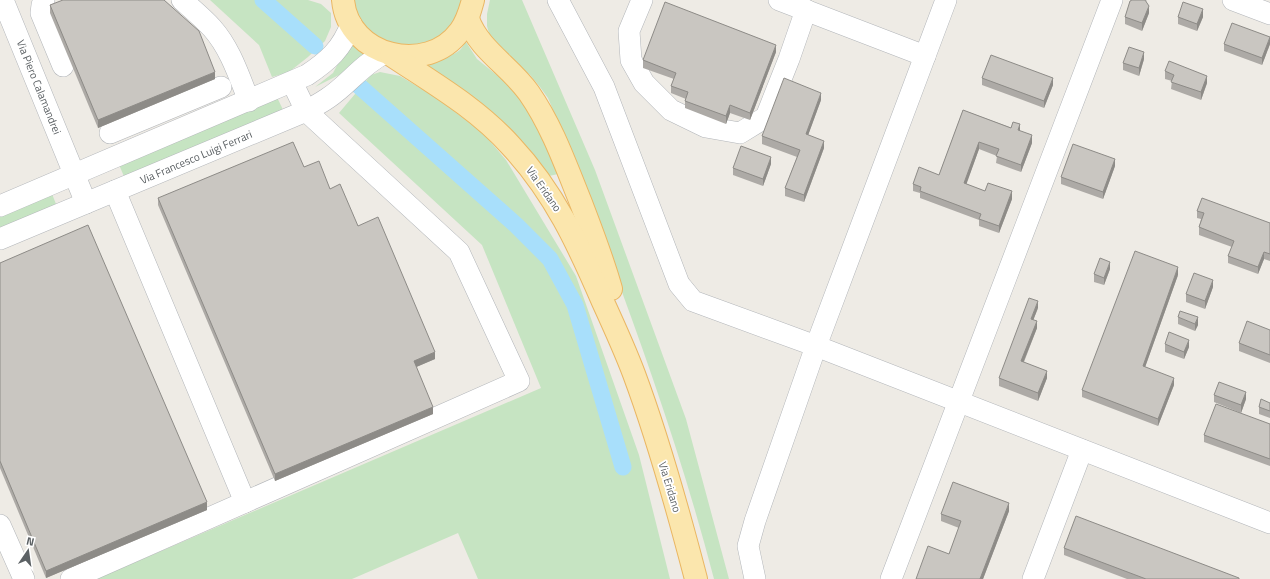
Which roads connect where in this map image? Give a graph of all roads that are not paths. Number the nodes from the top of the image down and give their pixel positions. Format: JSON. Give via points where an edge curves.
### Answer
{"nodes":[{"id":1,"x":3,"y":0,"type":"edge"},
{"id":2,"x":44,"y":0,"type":"edge"},
{"id":3,"x":182,"y":0,"type":"edge"},
{"id":4,"x":558,"y":0,"type":"edge"},
{"id":5,"x":642,"y":0,"type":"edge"},
{"id":6,"x":779,"y":0,"type":"edge"},
{"id":7,"x":946,"y":0,"type":"edge"},
{"id":8,"x":1112,"y":0,"type":"edge"},
{"id":9,"x":1233,"y":0,"type":"edge"},
{"id":10,"x":341,"y":1,"type":"edge"},
{"id":11,"x":471,"y":9,"type":"edge"},
{"id":12,"x":806,"y":10,"type":"junction"},
{"id":13,"x":1270,"y":14,"type":"edge"},
{"id":14,"x":45,"y":24,"type":"junction"},
{"id":15,"x":351,"y":24,"type":"junction"},
{"id":16,"x":17,"y":36,"type":"junction"},
{"id":17,"x":388,"y":54,"type":"junction"},
{"id":18,"x":925,"y":56,"type":"junction"},
{"id":19,"x":63,"y":66,"type":"dead end"},
{"id":20,"x":292,"y":82,"type":"junction"},
{"id":21,"x":221,"y":87,"type":"dead end"},
{"id":22,"x":249,"y":101,"type":"junction"},
{"id":23,"x":306,"y":111,"type":"junction"},
{"id":24,"x":137,"y":148,"type":"junction"},
{"id":25,"x":74,"y":174,"type":"junction"},
{"id":26,"x":115,"y":191,"type":"junction"},
{"id":27,"x":86,"y":202,"type":"junction"},
{"id":28,"x":0,"y":206,"type":"edge"},
{"id":29,"x":0,"y":239,"type":"edge"},
{"id":30,"x":816,"y":346,"type":"junction"},
{"id":31,"x":634,"y":373,"type":"junction"},
{"id":32,"x":958,"y":401,"type":"junction"},
{"id":33,"x":1082,"y":450,"type":"junction"},
{"id":34,"x":245,"y":502,"type":"junction"},
{"id":35,"x":1270,"y":522,"type":"edge"},
{"id":36,"x":0,"y":525,"type":"edge"},
{"id":37,"x":24,"y":579,"type":"edge"},
{"id":38,"x":71,"y":579,"type":"edge"},
{"id":39,"x":696,"y":579,"type":"edge"},
{"id":40,"x":755,"y":579,"type":"edge"},
{"id":41,"x":891,"y":579,"type":"edge"},
{"id":42,"x":1033,"y":579,"type":"edge"}],
"edges":[{"from":1,"to":16,"type":"street","name":"Via Piero Calamandrei"},
{"from":2,"to":14,"type":"street","via":[[41,13]]},
{"from":3,"to":22,"type":"street","via":[[213,28],[220,38]]},
{"from":4,"to":30,"type":"street","via":[[604,87],[680,284],[694,301]]},
{"from":5,"to":12,"type":"street","via":[[629,31],[631,60],[644,83],[671,110],[706,127],[740,133],[766,116]]},
{"from":6,"to":12,"type":"street"},
{"from":7,"to":18,"type":"street"},
{"from":8,"to":32,"type":"street"},
{"from":9,"to":13,"type":"street"},
{"from":10,"to":15,"type":"main road","name":"Via Eridano"},
{"from":11,"to":17,"type":"main road","name":"Via Eridano","via":[[460,32],[436,50],[406,57]]},
{"from":11,"to":31,"type":"main road","name":"Via Eridano","via":[[471,26],[487,49],[514,74],[529,93],[552,134],[609,280]]},
{"from":12,"to":18,"type":"street"},
{"from":14,"to":16,"type":"street"},
{"from":14,"to":19,"type":"street"},
{"from":15,"to":17,"type":"main road","name":"Via Eridano","via":[[371,46]]},
{"from":15,"to":20,"type":"street","via":[[342,44],[328,59],[307,76]]},
{"from":16,"to":25,"type":"street","name":"Via Piero Calamandrei"},
{"from":17,"to":23,"type":"street","name":"Via Francesco Luigi Ferrari","via":[[364,65],[329,98]]},
{"from":17,"to":31,"type":"main road","name":"Via Eridano","via":[[479,115],[511,145],[539,179],[563,216],[579,248]]},
{"from":18,"to":30,"type":"street"},
{"from":20,"to":22,"type":"street"},
{"from":20,"to":23,"type":"street"},
{"from":21,"to":24,"type":"street","via":[[119,129]]},
{"from":22,"to":24,"type":"street"},
{"from":23,"to":26,"type":"street","name":"Via Francesco Luigi Ferrari"},
{"from":23,"to":34,"type":"street","via":[[459,252],[519,381]]},
{"from":24,"to":25,"type":"street"},
{"from":25,"to":27,"type":"street"},
{"from":25,"to":28,"type":"street"},
{"from":26,"to":27,"type":"street","name":"Via Francesco Luigi Ferrari"},
{"from":26,"to":34,"type":"street"},
{"from":27,"to":29,"type":"street","name":"Via Francesco Luigi Ferrari"},
{"from":30,"to":32,"type":"street"},
{"from":30,"to":40,"type":"street","via":[[748,546]]},
{"from":31,"to":39,"type":"main road","name":"Via Eridano"},
{"from":32,"to":33,"type":"street"},
{"from":32,"to":41,"type":"street"},
{"from":33,"to":35,"type":"street"},
{"from":33,"to":42,"type":"street"},
{"from":34,"to":38,"type":"street"},
{"from":36,"to":37,"type":"street"}]}
